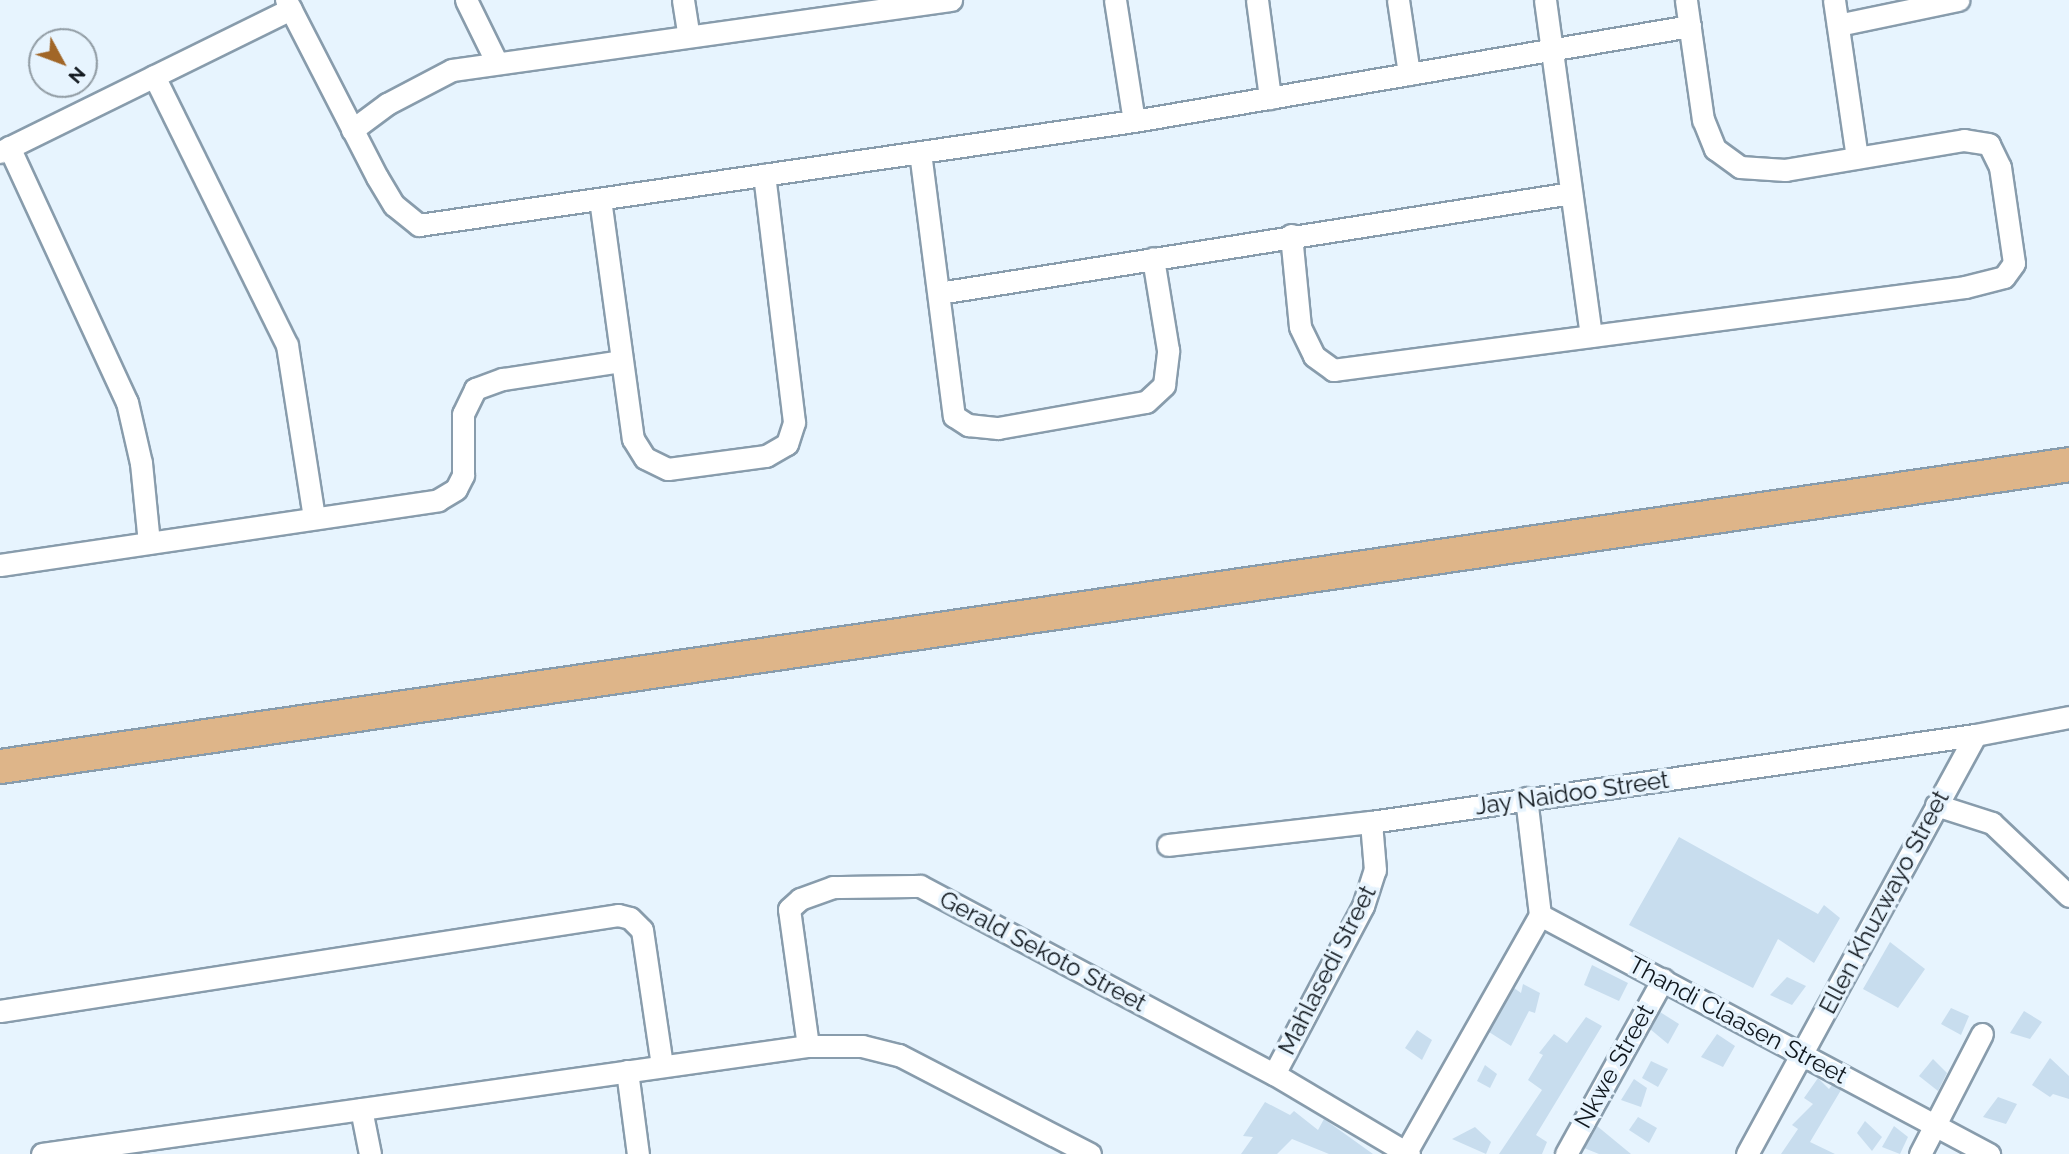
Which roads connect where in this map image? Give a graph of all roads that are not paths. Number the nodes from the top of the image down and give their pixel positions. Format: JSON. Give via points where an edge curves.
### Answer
{"nodes":[{"id":1,"x":466,"y":0,"type":"edge"},
{"id":2,"x":683,"y":0,"type":"edge"},
{"id":3,"x":951,"y":0,"type":"edge"},
{"id":4,"x":1115,"y":0,"type":"edge"},
{"id":5,"x":1257,"y":0,"type":"edge"},
{"id":6,"x":1398,"y":0,"type":"edge"},
{"id":7,"x":1545,"y":0,"type":"edge"},
{"id":8,"x":1686,"y":0,"type":"edge"},
{"id":9,"x":1834,"y":0,"type":"edge"},
{"id":10,"x":1958,"y":0,"type":"edge"},
{"id":11,"x":289,"y":5,"type":"edge"},
{"id":12,"x":832,"y":8,"type":"edge"},
{"id":13,"x":1838,"y":24,"type":"junction"},
{"id":14,"x":1690,"y":26,"type":"junction"},
{"id":15,"x":689,"y":36,"type":"junction"},
{"id":16,"x":1552,"y":50,"type":"junction"},
{"id":17,"x":497,"y":63,"type":"junction"},
{"id":18,"x":1409,"y":74,"type":"junction"},
{"id":19,"x":154,"y":76,"type":"junction"},
{"id":20,"x":1270,"y":97,"type":"junction"},
{"id":21,"x":1135,"y":121,"type":"junction"},
{"id":22,"x":352,"y":130,"type":"junction"},
{"id":23,"x":5,"y":149,"type":"edge"},
{"id":24,"x":920,"y":152,"type":"junction"},
{"id":25,"x":1857,"y":157,"type":"junction"},
{"id":26,"x":764,"y":175,"type":"junction"},
{"id":27,"x":1572,"y":193,"type":"junction"},
{"id":28,"x":600,"y":199,"type":"junction"},
{"id":29,"x":1291,"y":235,"type":"junction"},
{"id":30,"x":1153,"y":258,"type":"junction"},
{"id":31,"x":939,"y":293,"type":"junction"},
{"id":32,"x":1591,"y":336,"type":"junction"},
{"id":33,"x":622,"y":361,"type":"junction"},
{"id":34,"x":2069,"y":464,"type":"edge"},
{"id":35,"x":314,"y":519,"type":"junction"},
{"id":36,"x":149,"y":543,"type":"junction"},
{"id":37,"x":0,"y":565,"type":"edge"},
{"id":38,"x":2069,"y":717,"type":"edge"},
{"id":39,"x":1975,"y":735,"type":"junction"},
{"id":40,"x":0,"y":766,"type":"edge"},
{"id":41,"x":1526,"y":798,"type":"junction"},
{"id":42,"x":1936,"y":805,"type":"junction"},
{"id":43,"x":1371,"y":822,"type":"junction"},
{"id":44,"x":1168,"y":845,"type":"dead end"},
{"id":45,"x":2069,"y":896,"type":"edge"},
{"id":46,"x":1540,"y":915,"type":"junction"},
{"id":47,"x":1663,"y":979,"type":"junction"},
{"id":48,"x":0,"y":1011,"type":"edge"},
{"id":49,"x":1982,"y":1034,"type":"dead end"},
{"id":50,"x":808,"y":1046,"type":"junction"},
{"id":51,"x":1803,"y":1054,"type":"junction"},
{"id":52,"x":662,"y":1066,"type":"junction"},
{"id":53,"x":627,"y":1071,"type":"junction"},
{"id":54,"x":1274,"y":1074,"type":"junction"},
{"id":55,"x":361,"y":1109,"type":"junction"},
{"id":56,"x":1935,"y":1126,"type":"junction"},
{"id":57,"x":1408,"y":1153,"type":"edge"},
{"id":58,"x":42,"y":1154,"type":"edge"},
{"id":59,"x":370,"y":1154,"type":"edge"},
{"id":60,"x":638,"y":1154,"type":"edge"},
{"id":61,"x":1090,"y":1154,"type":"edge"},
{"id":62,"x":1566,"y":1154,"type":"edge"},
{"id":63,"x":1747,"y":1154,"type":"edge"},
{"id":64,"x":1920,"y":1154,"type":"edge"},
{"id":65,"x":1989,"y":1154,"type":"edge"}],
"edges":[{"from":1,"to":17,"type":"street"},
{"from":2,"to":15,"type":"street"},
{"from":3,"to":12,"type":"street"},
{"from":4,"to":21,"type":"street"},
{"from":5,"to":20,"type":"street"},
{"from":6,"to":18,"type":"street"},
{"from":7,"to":16,"type":"street"},
{"from":8,"to":14,"type":"street"},
{"from":9,"to":13,"type":"street"},
{"from":10,"to":13,"type":"street"},
{"from":11,"to":19,"type":"street"},
{"from":11,"to":22,"type":"street"},
{"from":12,"to":15,"type":"street"},
{"from":13,"to":25,"type":"street"},
{"from":14,"to":16,"type":"street"},
{"from":14,"to":25,"type":"street","via":[[1703,120],[1715,149],[1740,167],[1784,170]]},
{"from":15,"to":17,"type":"street"},
{"from":16,"to":18,"type":"street"},
{"from":16,"to":27,"type":"street"},
{"from":17,"to":22,"type":"street","via":[[452,70],[387,104]]},
{"from":18,"to":20,"type":"street"},
{"from":19,"to":23,"type":"street"},
{"from":19,"to":35,"type":"street","via":[[287,345]]},
{"from":20,"to":21,"type":"street"},
{"from":21,"to":24,"type":"street"},
{"from":22,"to":28,"type":"street","via":[[394,205],[419,225]]},
{"from":23,"to":36,"type":"street","via":[[127,402],[141,463]]},
{"from":24,"to":26,"type":"street"},
{"from":24,"to":31,"type":"street"},
{"from":25,"to":32,"type":"street","via":[[1964,140],[1989,144],[2000,167],[2014,263],[2004,277],[1965,287]]},
{"from":26,"to":28,"type":"street"},
{"from":26,"to":33,"type":"street","via":[[794,422],[787,444],[766,456],[668,469],[645,458],[633,439]]},
{"from":27,"to":29,"type":"street"},
{"from":27,"to":32,"type":"street"},
{"from":28,"to":33,"type":"street"},
{"from":29,"to":30,"type":"street"},
{"from":29,"to":32,"type":"street","via":[[1300,327],[1314,356],[1333,370]]},
{"from":30,"to":31,"type":"street"},
{"from":30,"to":31,"type":"street","via":[[1168,350],[1164,385],[1146,402],[998,428],[968,425],[954,416]]},
{"from":33,"to":35,"type":"street","via":[[503,379],[475,389],[463,414],[463,475],[456,489],[438,500]]},
{"from":34,"to":40,"type":"main road"},
{"from":35,"to":36,"type":"street"},
{"from":36,"to":37,"type":"street"},
{"from":38,"to":39,"type":"street"},
{"from":39,"to":41,"type":"street","name":"Jay Naidoo Street"},
{"from":39,"to":42,"type":"street","name":"Ellen Khuzwayo Street"},
{"from":41,"to":43,"type":"street","name":"Jay Naidoo Street"},
{"from":41,"to":46,"type":"street"},
{"from":42,"to":45,"type":"street","via":[[1992,823]]},
{"from":42,"to":51,"type":"street","name":"Ellen Khuzwayo Street"},
{"from":43,"to":44,"type":"street","name":"Jay Naidoo Street"},
{"from":43,"to":54,"type":"street","name":"Mahlasedi Street","via":[[1375,870],[1363,906]]},
{"from":46,"to":47,"type":"street","name":"Thandi Claasen Street"},
{"from":46,"to":57,"type":"street","name":"Gerald Sekoto Street"},
{"from":47,"to":51,"type":"street","name":"Thandi Claasen Street"},
{"from":47,"to":62,"type":"street","name":"Nkwe Street"},
{"from":48,"to":52,"type":"street","via":[[618,915],[630,918],[642,930]]},
{"from":49,"to":56,"type":"street"},
{"from":50,"to":52,"type":"street"},
{"from":50,"to":54,"type":"street","name":"Gerald Sekoto Street","via":[[789,909],[800,899],[833,887],[894,884],[937,894]]},
{"from":50,"to":61,"type":"street","via":[[862,1046],[899,1055]]},
{"from":51,"to":56,"type":"street","name":"Thandi Claasen Street"},
{"from":51,"to":63,"type":"street","name":"Ellen Khuzwayo Street"},
{"from":52,"to":53,"type":"street"},
{"from":53,"to":55,"type":"street"},
{"from":53,"to":60,"type":"street"},
{"from":54,"to":57,"type":"street","name":"Gerald Sekoto Street"},
{"from":55,"to":58,"type":"street"},
{"from":55,"to":59,"type":"street"},
{"from":56,"to":64,"type":"street"},
{"from":56,"to":65,"type":"street","name":"Thandi Claasen Street"}]}
